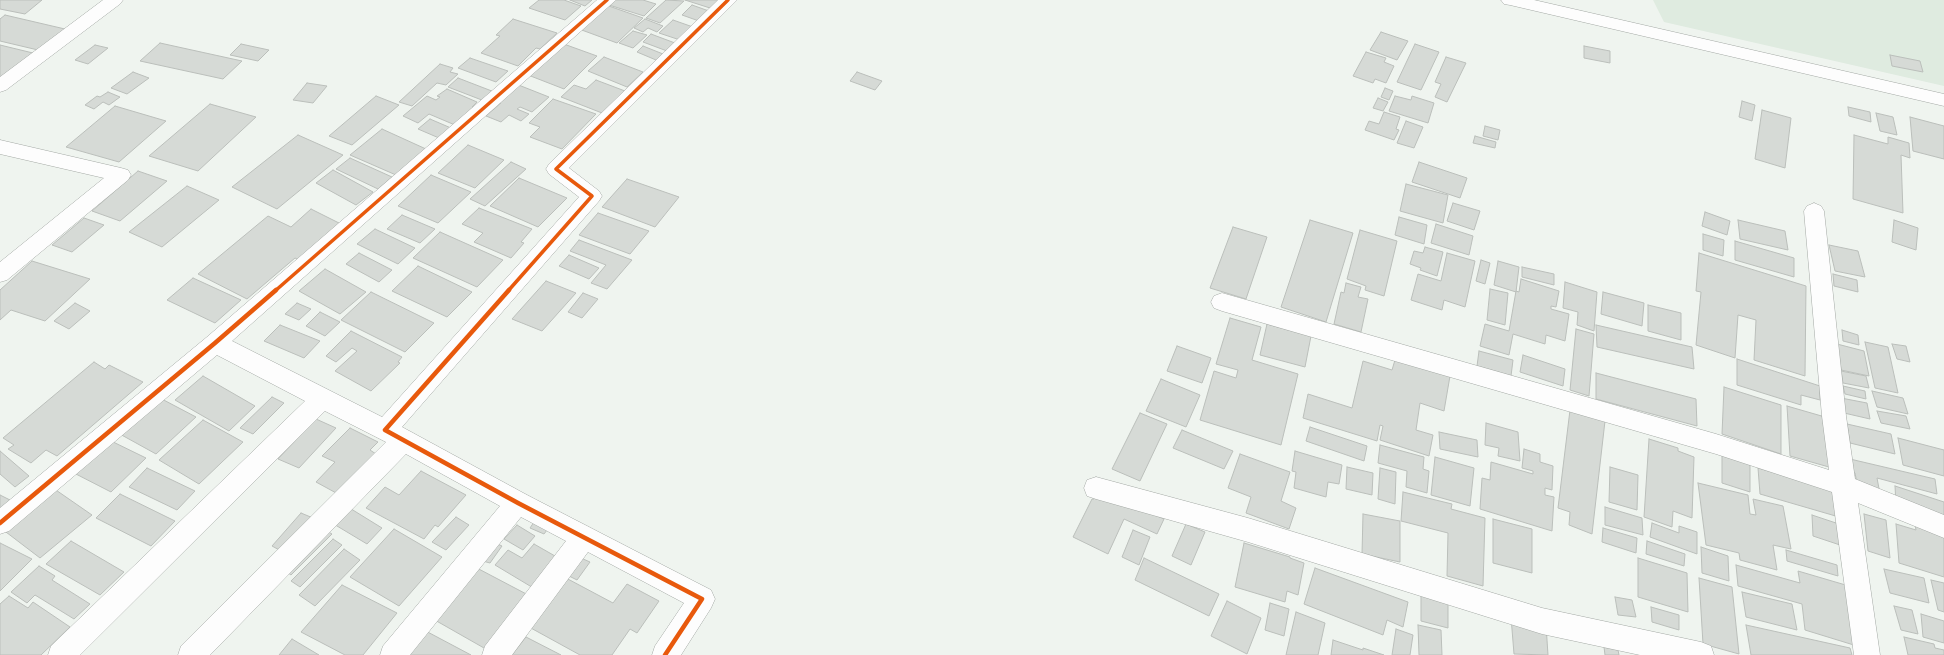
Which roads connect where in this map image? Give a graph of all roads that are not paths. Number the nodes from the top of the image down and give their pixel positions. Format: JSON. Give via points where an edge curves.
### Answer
{"nodes":[{"id":1,"x":114,"y":0,"type":"edge"},
{"id":2,"x":607,"y":0,"type":"edge"},
{"id":3,"x":728,"y":0,"type":"edge"},
{"id":4,"x":1510,"y":0,"type":"edge"},
{"id":5,"x":0,"y":86,"type":"edge"},
{"id":6,"x":1944,"y":100,"type":"edge"},
{"id":7,"x":0,"y":147,"type":"edge"},
{"id":8,"x":1814,"y":211,"type":"dead end"},
{"id":9,"x":0,"y":274,"type":"edge"},
{"id":10,"x":1222,"y":302,"type":"dead end"},
{"id":11,"x":215,"y":343,"type":"junction"},
{"id":12,"x":322,"y":399,"type":"junction"},
{"id":13,"x":394,"y":436,"type":"junction"},
{"id":14,"x":1843,"y":485,"type":"junction"},
{"id":15,"x":1096,"y":488,"type":"dead end"},
{"id":16,"x":518,"y":503,"type":"junction"},
{"id":17,"x":0,"y":523,"type":"edge"},
{"id":18,"x":1944,"y":527,"type":"edge"},
{"id":19,"x":584,"y":537,"type":"junction"},
{"id":20,"x":61,"y":655,"type":"edge"},
{"id":21,"x":191,"y":655,"type":"edge"},
{"id":22,"x":393,"y":655,"type":"edge"},
{"id":23,"x":496,"y":655,"type":"edge"},
{"id":24,"x":664,"y":655,"type":"edge"},
{"id":25,"x":1701,"y":655,"type":"edge"},
{"id":26,"x":1867,"y":655,"type":"edge"}],
"edges":[{"from":1,"to":5,"type":"street"},
{"from":2,"to":11,"type":"street"},
{"from":3,"to":13,"type":"street","via":[[556,168],[592,196]]},
{"from":4,"to":6,"type":"street"},
{"from":7,"to":9,"type":"street","via":[[121,175]]},
{"from":8,"to":14,"type":"street"},
{"from":10,"to":14,"type":"street","via":[[1716,444]]},
{"from":11,"to":12,"type":"street"},
{"from":11,"to":17,"type":"street"},
{"from":12,"to":13,"type":"street"},
{"from":12,"to":20,"type":"street"},
{"from":13,"to":16,"type":"street"},
{"from":13,"to":21,"type":"street"},
{"from":14,"to":18,"type":"street"},
{"from":14,"to":26,"type":"street"},
{"from":15,"to":25,"type":"street","via":[[1248,530],[1542,621]]},
{"from":16,"to":19,"type":"street"},
{"from":16,"to":22,"type":"street"},
{"from":19,"to":23,"type":"street"},
{"from":19,"to":24,"type":"street","via":[[702,599]]}]}
